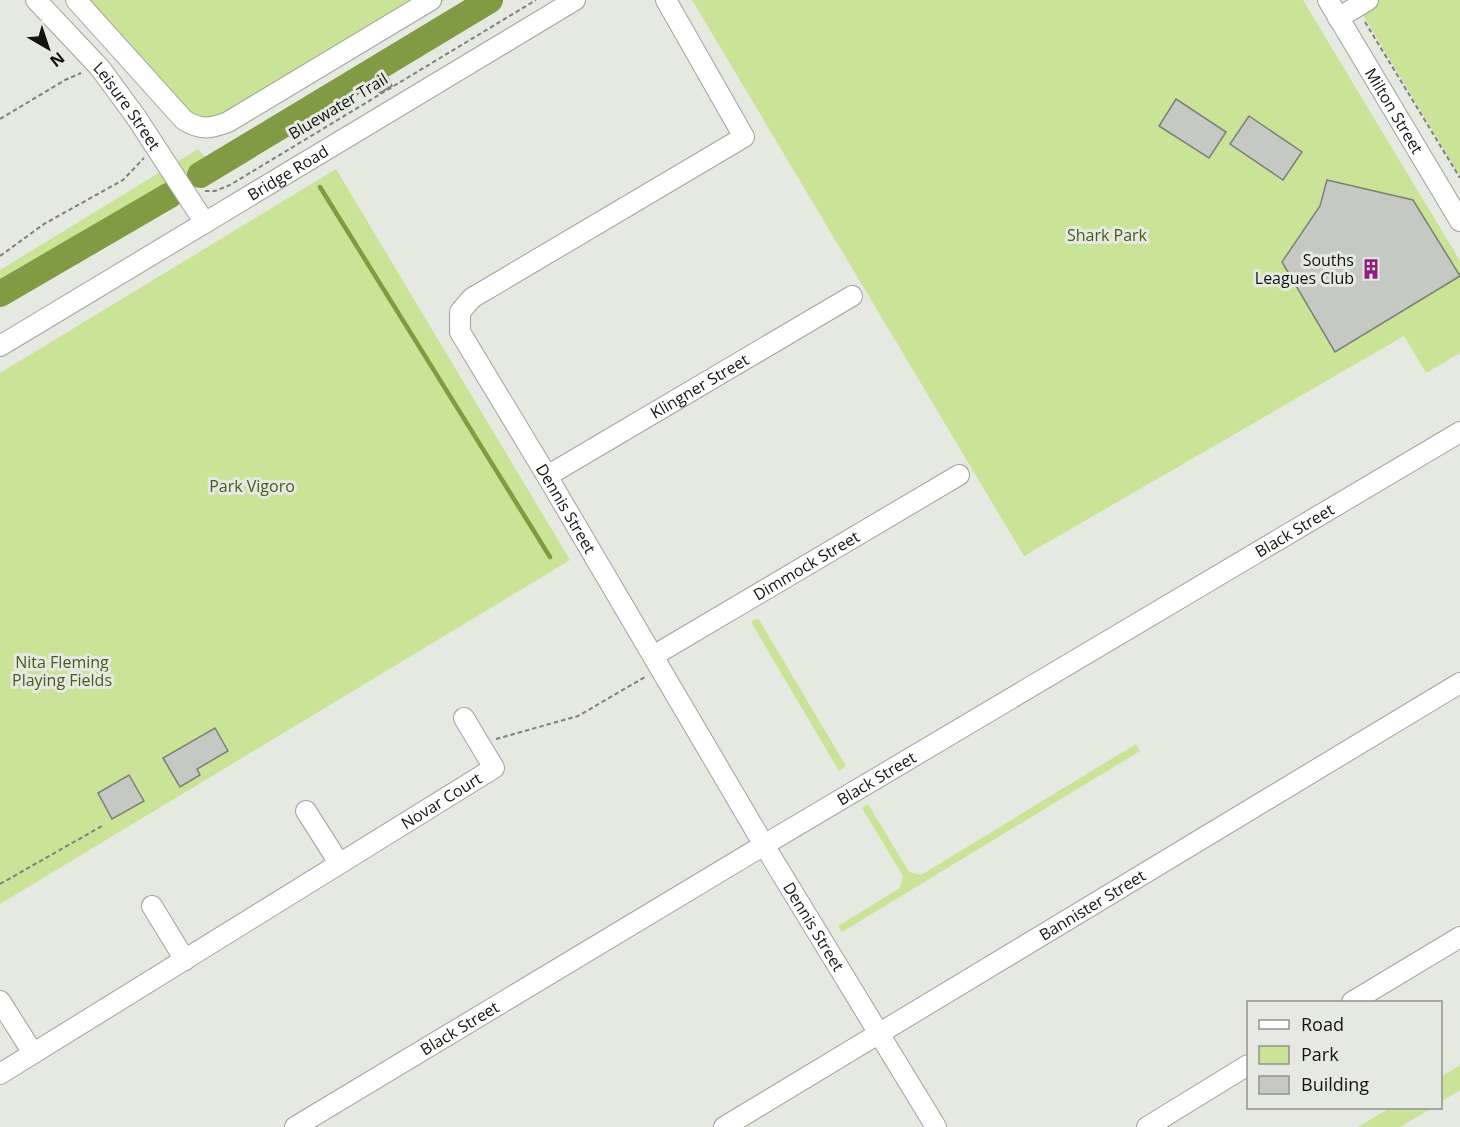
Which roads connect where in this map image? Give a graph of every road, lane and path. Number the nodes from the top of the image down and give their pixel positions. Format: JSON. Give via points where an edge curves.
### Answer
{"nodes":[{"id":1,"x":36,"y":0,"type":"edge"},
{"id":2,"x":76,"y":0,"type":"edge"},
{"id":3,"x":430,"y":0,"type":"edge"},
{"id":4,"x":536,"y":0,"type":"edge"},
{"id":5,"x":575,"y":0,"type":"edge"},
{"id":6,"x":666,"y":0,"type":"edge"},
{"id":7,"x":1328,"y":0,"type":"edge"},
{"id":8,"x":1366,"y":9,"type":"edge"},
{"id":9,"x":1338,"y":18,"type":"junction"},
{"id":10,"x":98,"y":66,"type":"junction"},
{"id":11,"x":0,"y":119,"type":"edge"},
{"id":12,"x":147,"y":155,"type":"dead end"},
{"id":13,"x":1460,"y":178,"type":"edge"},
{"id":14,"x":197,"y":195,"type":"junction"},
{"id":15,"x":1460,"y":221,"type":"edge"},
{"id":16,"x":205,"y":223,"type":"junction"},
{"id":17,"x":0,"y":256,"type":"edge"},
{"id":18,"x":852,"y":296,"type":"dead end"},
{"id":19,"x":0,"y":346,"type":"edge"},
{"id":20,"x":1460,"y":432,"type":"edge"},
{"id":21,"x":959,"y":475,"type":"dead end"},
{"id":22,"x":548,"y":476,"type":"junction"},
{"id":23,"x":657,"y":662,"type":"junction"},
{"id":24,"x":1460,"y":683,"type":"edge"},
{"id":25,"x":464,"y":718,"type":"dead end"},
{"id":26,"x":480,"y":744,"type":"junction"},
{"id":27,"x":306,"y":811,"type":"dead end"},
{"id":28,"x":102,"y":826,"type":"dead end"},
{"id":29,"x":764,"y":845,"type":"junction"},
{"id":30,"x":339,"y":863,"type":"junction"},
{"id":31,"x":0,"y":884,"type":"edge"},
{"id":32,"x":152,"y":906,"type":"dead end"},
{"id":33,"x":1460,"y":937,"type":"edge"},
{"id":34,"x":185,"y":960,"type":"junction"},
{"id":35,"x":0,"y":1001,"type":"edge"},
{"id":36,"x":1354,"y":1001,"type":"edge"},
{"id":37,"x":880,"y":1034,"type":"junction"},
{"id":38,"x":33,"y":1053,"type":"junction"},
{"id":39,"x":1247,"y":1066,"type":"edge"},
{"id":40,"x":0,"y":1074,"type":"edge"},
{"id":41,"x":295,"y":1127,"type":"edge"},
{"id":42,"x":724,"y":1127,"type":"edge"},
{"id":43,"x":936,"y":1127,"type":"edge"},
{"id":44,"x":1147,"y":1127,"type":"edge"}],
"edges":[{"from":1,"to":10,"type":"street","name":"Leisure Street"},
{"from":2,"to":3,"type":"street","via":[[184,120],[207,129],[228,122]]},
{"from":4,"to":14,"type":"path","name":"Bluewater Trail","via":[[230,184]]},
{"from":5,"to":16,"type":"street","name":"Bridge Road"},
{"from":6,"to":22,"type":"street","name":"Dennis Street","via":[[744,137],[472,298],[460,312],[460,332]]},
{"from":7,"to":9,"type":"street","name":"Milton Street"},
{"from":8,"to":9,"type":"street"},
{"from":8,"to":13,"type":"path"},
{"from":9,"to":15,"type":"street","name":"Milton Street"},
{"from":10,"to":11,"type":"path","via":[[65,80]]},
{"from":10,"to":14,"type":"street","name":"Leisure Street","via":[[168,165]]},
{"from":12,"to":17,"type":"path","via":[[123,180],[58,215]]},
{"from":14,"to":16,"type":"street","name":"Leisure Street"},
{"from":16,"to":19,"type":"street","name":"Bridge Road"},
{"from":18,"to":22,"type":"street","name":"Klingner Street"},
{"from":20,"to":29,"type":"street","name":"Black Street"},
{"from":21,"to":23,"type":"street","name":"Dimmock Street"},
{"from":22,"to":23,"type":"street","name":"Dennis Street"},
{"from":23,"to":26,"type":"path","via":[[578,716]]},
{"from":23,"to":29,"type":"street","name":"Dennis Street"},
{"from":24,"to":37,"type":"street","name":"Bannister Street"},
{"from":25,"to":26,"type":"street","name":"Novar Court"},
{"from":26,"to":30,"type":"street","name":"Novar Court","via":[[494,768]]},
{"from":27,"to":30,"type":"street"},
{"from":28,"to":31,"type":"path"},
{"from":29,"to":37,"type":"street","name":"Dennis Street"},
{"from":29,"to":41,"type":"street","name":"Black Street"},
{"from":30,"to":34,"type":"street","name":"Novar Court"},
{"from":32,"to":34,"type":"street"},
{"from":33,"to":36,"type":"street"},
{"from":34,"to":38,"type":"street","name":"Novar Court"},
{"from":35,"to":38,"type":"street"},
{"from":37,"to":42,"type":"street","name":"Bannister Street"},
{"from":37,"to":43,"type":"street","name":"Dennis Street"},
{"from":38,"to":40,"type":"street","name":"Novar Court"},
{"from":39,"to":44,"type":"street"}]}
